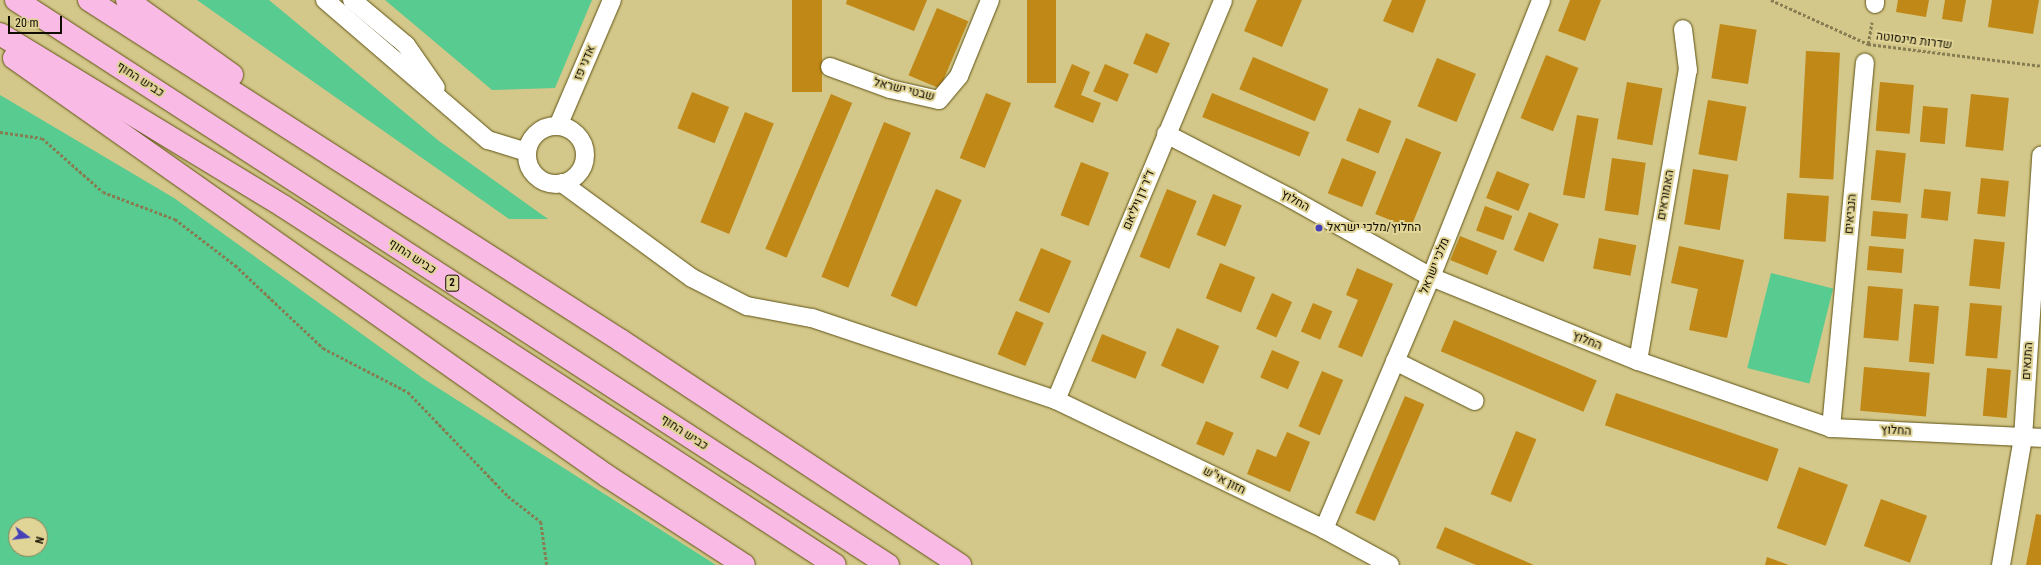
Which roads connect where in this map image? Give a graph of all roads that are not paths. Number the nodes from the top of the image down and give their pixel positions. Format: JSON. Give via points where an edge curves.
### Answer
{"nodes":[{"id":1,"x":16,"y":0,"type":"edge"},
{"id":2,"x":89,"y":0,"type":"edge"},
{"id":3,"x":127,"y":0,"type":"edge"},
{"id":4,"x":325,"y":0,"type":"edge"},
{"id":5,"x":352,"y":0,"type":"edge"},
{"id":6,"x":612,"y":0,"type":"edge"},
{"id":7,"x":990,"y":0,"type":"edge"},
{"id":8,"x":1223,"y":0,"type":"edge"},
{"id":9,"x":1541,"y":0,"type":"edge"},
{"id":10,"x":1683,"y":29,"type":"dead end"},
{"id":11,"x":0,"y":34,"type":"edge"},
{"id":12,"x":0,"y":48,"type":"edge"},
{"id":13,"x":1865,"y":63,"type":"road end"},
{"id":14,"x":830,"y":67,"type":"dead end"},
{"id":15,"x":454,"y":113,"type":"junction"},
{"id":16,"x":558,"y":126,"type":"junction"},
{"id":17,"x":1166,"y":134,"type":"junction"},
{"id":18,"x":527,"y":152,"type":"junction"},
{"id":19,"x":2041,"y":156,"type":"edge"},
{"id":20,"x":562,"y":184,"type":"junction"},
{"id":21,"x":447,"y":230,"type":"junction"},
{"id":22,"x":1431,"y":277,"type":"junction"},
{"id":23,"x":1395,"y":361,"type":"junction"},
{"id":24,"x":1638,"y":361,"type":"junction"},
{"id":25,"x":1056,"y":400,"type":"junction"},
{"id":26,"x":1475,"y":401,"type":"dead end"},
{"id":27,"x":1831,"y":428,"type":"junction"},
{"id":28,"x":2023,"y":438,"type":"junction"},
{"id":29,"x":2041,"y":438,"type":"edge"},
{"id":30,"x":1324,"y":529,"type":"junction"},
{"id":31,"x":744,"y":565,"type":"edge"},
{"id":32,"x":835,"y":565,"type":"edge"},
{"id":33,"x":888,"y":565,"type":"edge"},
{"id":34,"x":960,"y":565,"type":"edge"},
{"id":35,"x":1390,"y":565,"type":"edge"},
{"id":36,"x":2001,"y":565,"type":"edge"}],
"edges":[{"from":1,"to":33,"type":"highway","name":"כביש החוף","number":"2"},
{"from":2,"to":21,"type":"highway"},
{"from":3,"to":21,"type":"highway"},
{"from":4,"to":15,"type":"street"},
{"from":5,"to":15,"type":"street","via":[[406,45]]},
{"from":6,"to":16,"type":"street","name":"אדני פז"},
{"from":7,"to":14,"type":"street","name":"שבטי ישראל","via":[[959,76],[939,100],[890,89]]},
{"from":8,"to":17,"type":"street","name":"ד״ר דן ויליאם"},
{"from":9,"to":22,"type":"street","name":"מלכי ישראל"},
{"from":10,"to":24,"type":"street","name":"האמוראים","via":[[1688,70]]},
{"from":11,"to":32,"type":"highway","number":"2","via":[[283,206]]},
{"from":12,"to":31,"type":"highway","via":[[607,476]]},
{"from":13,"to":27,"type":"street","name":"הנביאים"},
{"from":15,"to":18,"type":"street","via":[[488,140]]},
{"from":16,"to":18,"type":"street","via":[[539,131],[530,142]]},
{"from":16,"to":20,"type":"street","via":[[577,134],[585,153],[580,172]]},
{"from":17,"to":22,"type":"street","name":"החלוץ","via":[[1290,198]]},
{"from":17,"to":25,"type":"street","name":"ד״ר דן ויליאם"},
{"from":18,"to":20,"type":"street","via":[[532,172],[542,180]]},
{"from":19,"to":28,"type":"street","name":"התנאים"},
{"from":20,"to":25,"type":"street","name":"חזון אי\"ש","via":[[692,278],[746,306],[812,318]]},
{"from":21,"to":34,"type":"highway","via":[[620,340]]},
{"from":22,"to":23,"type":"street","name":"מלכי ישראל"},
{"from":22,"to":24,"type":"street","name":"החלוץ"},
{"from":23,"to":26,"type":"street"},
{"from":23,"to":30,"type":"street","name":"מלכי ישראל"},
{"from":24,"to":27,"type":"street","name":"החלוץ"},
{"from":25,"to":30,"type":"street","name":"חזון אי\"ש"},
{"from":27,"to":28,"type":"street","name":"החלוץ"},
{"from":28,"to":29,"type":"street","name":"החלוץ"},
{"from":28,"to":36,"type":"street","name":"התנאים"},
{"from":30,"to":35,"type":"street","name":"חזון אי\"ש"}]}
